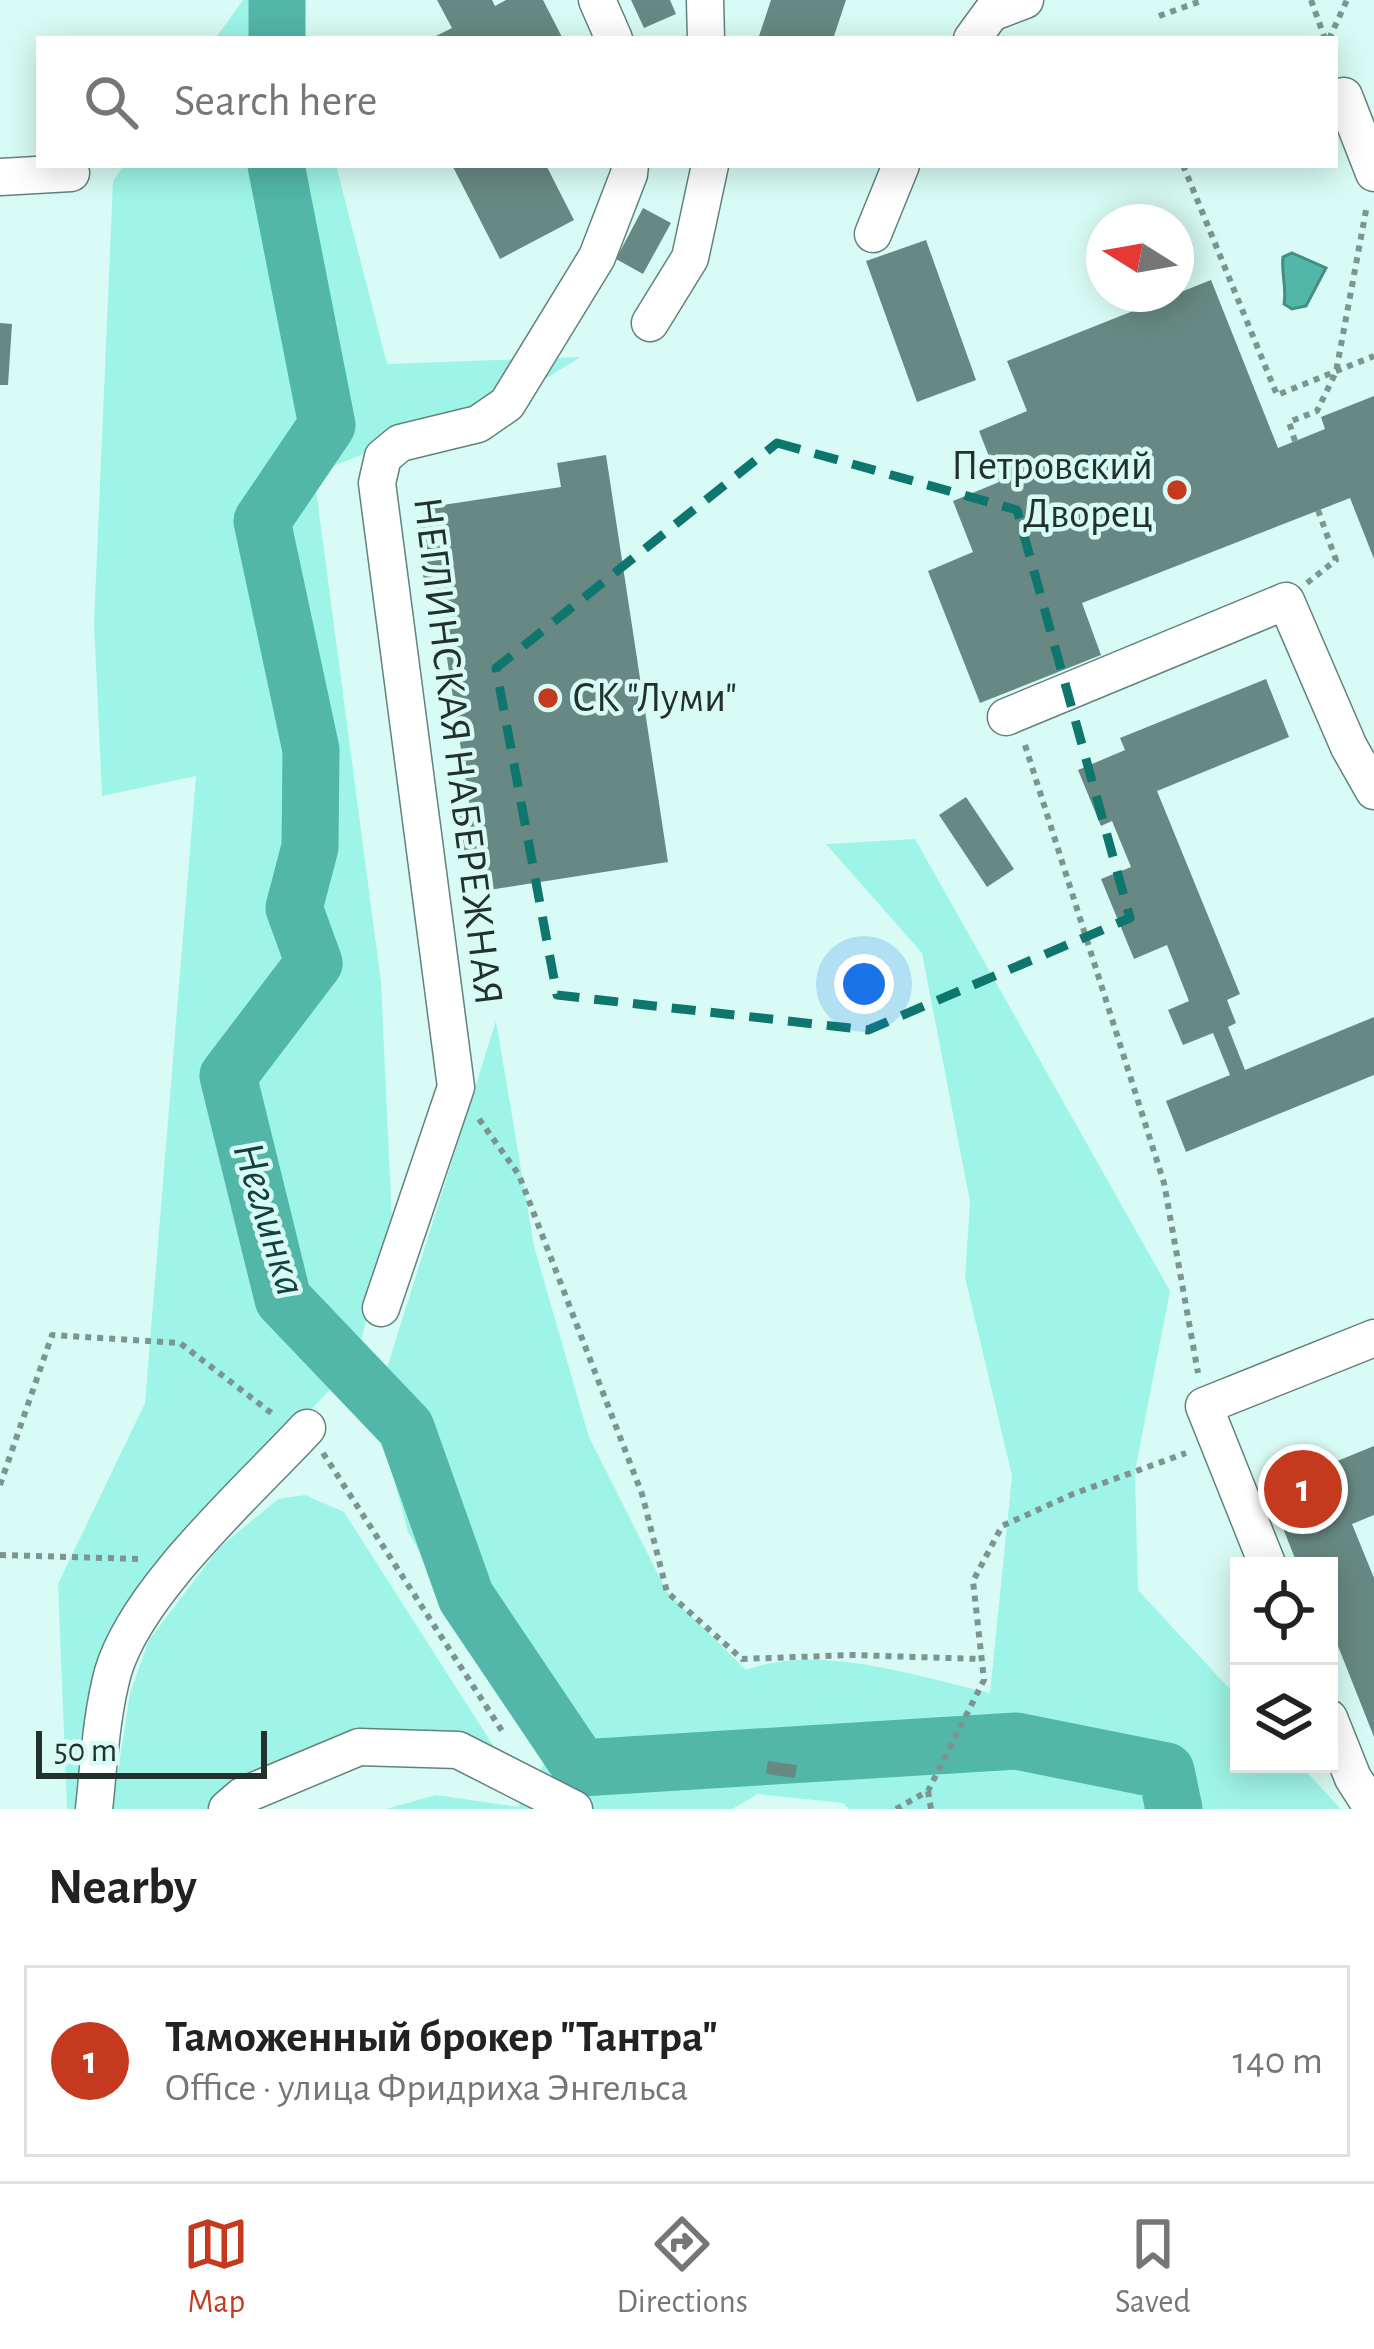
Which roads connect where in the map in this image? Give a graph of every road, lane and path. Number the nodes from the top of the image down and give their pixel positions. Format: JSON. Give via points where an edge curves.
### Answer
{"nodes":[{"id":1,"x":597,"y":0,"type":"edge"},
{"id":2,"x":705,"y":0,"type":"edge"},
{"id":3,"x":1025,"y":0,"type":"edge"},
{"id":4,"x":1204,"y":0,"type":"edge"},
{"id":5,"x":1312,"y":0,"type":"edge"},
{"id":6,"x":1347,"y":0,"type":"edge"},
{"id":7,"x":1159,"y":16,"type":"dead end"},
{"id":8,"x":613,"y":36,"type":"edge"},
{"id":9,"x":706,"y":36,"type":"edge"},
{"id":10,"x":974,"y":36,"type":"edge"},
{"id":11,"x":1326,"y":36,"type":"edge"},
{"id":12,"x":1329,"y":36,"type":"edge"},
{"id":13,"x":1351,"y":93,"type":"edge"},
{"id":14,"x":629,"y":168,"type":"edge"},
{"id":15,"x":709,"y":168,"type":"edge"},
{"id":16,"x":901,"y":168,"type":"edge"},
{"id":17,"x":1184,"y":168,"type":"edge"},
{"id":18,"x":71,"y":172,"type":"dead end"},
{"id":19,"x":1374,"y":173,"type":"edge"},
{"id":20,"x":0,"y":177,"type":"edge"},
{"id":21,"x":873,"y":234,"type":"dead end"},
{"id":22,"x":650,"y":323,"type":"dead end"},
{"id":23,"x":1374,"y":356,"type":"edge"},
{"id":24,"x":1336,"y":372,"type":"junction"},
{"id":25,"x":1295,"y":441,"type":"dead end"},
{"id":26,"x":1318,"y":510,"type":"dead end"},
{"id":27,"x":1286,"y":601,"type":"junction"},
{"id":28,"x":1010,"y":715,"type":"joint"},
{"id":29,"x":1374,"y":791,"type":"edge"},
{"id":30,"x":456,"y":1087,"type":"junction"},
{"id":31,"x":381,"y":1308,"type":"dead end"},
{"id":32,"x":1371,"y":1347,"type":"edge"},
{"id":33,"x":1204,"y":1406,"type":"junction"},
{"id":34,"x":307,"y":1428,"type":"junction"},
{"id":35,"x":1218,"y":1442,"type":"junction"},
{"id":36,"x":0,"y":1485,"type":"edge"},
{"id":37,"x":0,"y":1555,"type":"edge"},
{"id":38,"x":1264,"y":1557,"type":"edge"},
{"id":39,"x":184,"y":1561,"type":"junction"},
{"id":40,"x":980,"y":1659,"type":"junction"},
{"id":41,"x":508,"y":1739,"type":"dead end"},
{"id":42,"x":1338,"y":1740,"type":"edge"},
{"id":43,"x":928,"y":1791,"type":"junction"},
{"id":44,"x":94,"y":1809,"type":"edge"},
{"id":45,"x":227,"y":1809,"type":"edge"},
{"id":46,"x":574,"y":1809,"type":"edge"},
{"id":47,"x":896,"y":1809,"type":"edge"},
{"id":48,"x":931,"y":1809,"type":"edge"},
{"id":49,"x":1373,"y":1809,"type":"edge"}],
"edges":[{"from":1,"to":8,"type":"street"},
{"from":2,"to":9,"type":"street"},
{"from":3,"to":10,"type":"street","via":[[991,14]]},
{"from":4,"to":7,"type":"path"},
{"from":5,"to":11,"type":"path"},
{"from":6,"to":12,"type":"path"},
{"from":13,"to":19,"type":"street"},
{"from":14,"to":30,"type":"street","name":"НЕГЛИНСКАЯ НАБЕРЕЖНАЯ","via":[[597,257],[507,404],[478,424],[400,443],[383,458],[377,483]]},
{"from":15,"to":22,"type":"street","via":[[689,258]]},
{"from":16,"to":21,"type":"street"},
{"from":17,"to":24,"type":"path","via":[[1277,395]]},
{"from":18,"to":20,"type":"street"},
{"from":19,"to":24,"type":"path"},
{"from":23,"to":24,"type":"path"},
{"from":24,"to":25,"type":"path","via":[[1317,411],[1289,422]]},
{"from":26,"to":27,"type":"path","via":[[1336,560]]},
{"from":27,"to":28,"type":"street"},
{"from":27,"to":29,"type":"street"},
{"from":28,"to":33,"type":"path","via":[[1164,1183]]},
{"from":30,"to":31,"type":"street","name":"НЕГЛИНСКАЯ НАБЕРЕЖНАЯ"},
{"from":30,"to":40,"type":"path","via":[[519,1174],[642,1494],[667,1592],[742,1659]]},
{"from":32,"to":33,"type":"street"},
{"from":33,"to":35,"type":"street"},
{"from":34,"to":36,"type":"path","via":[[292,1429],[180,1343],[52,1335]]},
{"from":34,"to":39,"type":"street"},
{"from":34,"to":41,"type":"path"},
{"from":35,"to":38,"type":"street"},
{"from":35,"to":40,"type":"path","via":[[1002,1526],[973,1582]]},
{"from":37,"to":39,"type":"path"},
{"from":39,"to":44,"type":"street","via":[[132,1629],[114,1669]]},
{"from":40,"to":43,"type":"path","via":[[984,1681]]},
{"from":42,"to":49,"type":"street"},
{"from":43,"to":47,"type":"path"},
{"from":43,"to":48,"type":"path"},
{"from":45,"to":46,"type":"street","via":[[359,1747],[458,1750]]}]}
